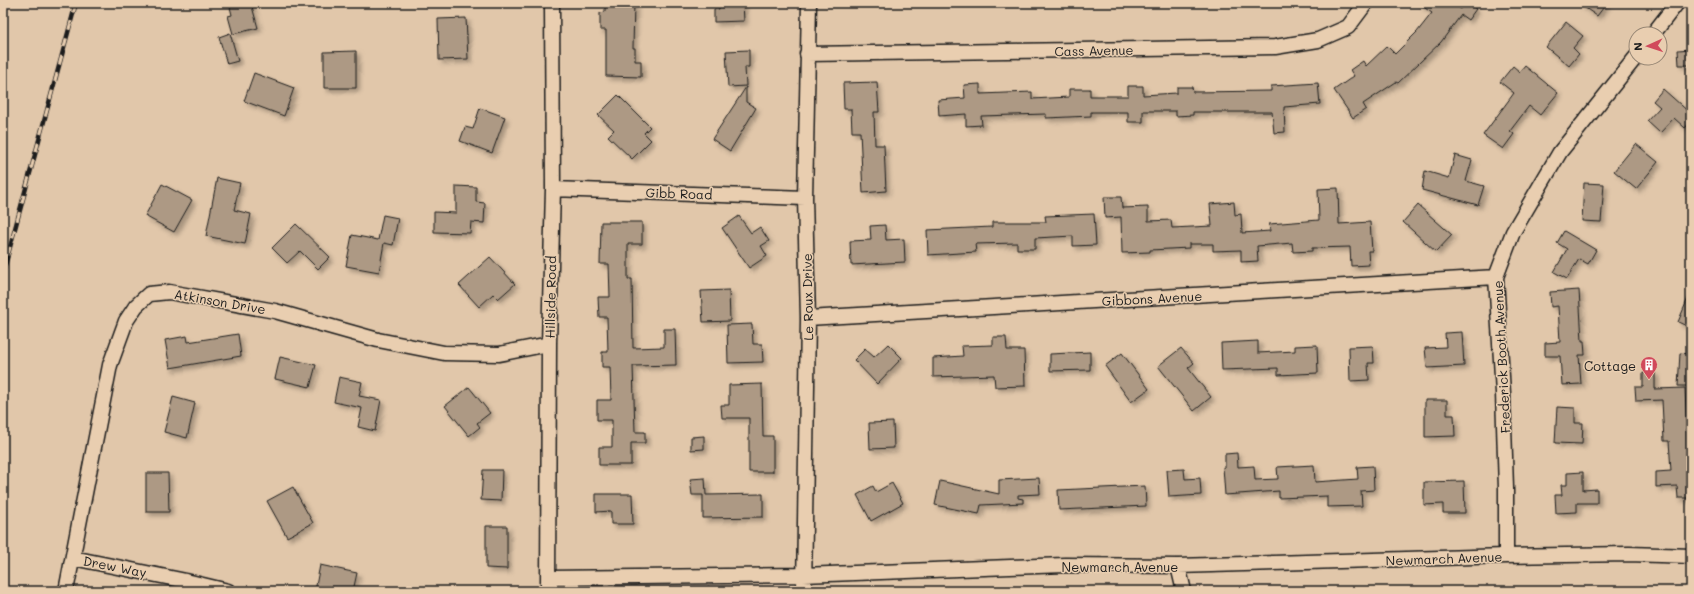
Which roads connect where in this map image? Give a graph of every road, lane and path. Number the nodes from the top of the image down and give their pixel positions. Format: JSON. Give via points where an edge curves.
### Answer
{"nodes":[{"id":1,"x":552,"y":3,"type":"edge"},
{"id":2,"x":809,"y":3,"type":"edge"},
{"id":3,"x":1366,"y":3,"type":"edge"},
{"id":4,"x":1677,"y":3,"type":"edge"},
{"id":5,"x":1659,"y":26,"type":"edge"},
{"id":6,"x":807,"y":54,"type":"junction"},
{"id":7,"x":1629,"y":66,"type":"edge"},
{"id":8,"x":552,"y":189,"type":"junction"},
{"id":9,"x":805,"y":198,"type":"junction"},
{"id":10,"x":1496,"y":277,"type":"junction"},
{"id":11,"x":808,"y":318,"type":"junction"},
{"id":12,"x":549,"y":344,"type":"junction"},
{"id":13,"x":1506,"y":556,"type":"junction"},
{"id":14,"x":1691,"y":556,"type":"edge"},
{"id":15,"x":73,"y":558,"type":"junction"},
{"id":16,"x":1178,"y":566,"type":"junction"},
{"id":17,"x":803,"y":575,"type":"junction"},
{"id":18,"x":549,"y":584,"type":"edge"},
{"id":19,"x":66,"y":591,"type":"edge"},
{"id":20,"x":228,"y":591,"type":"edge"},
{"id":21,"x":804,"y":591,"type":"edge"},
{"id":22,"x":1184,"y":591,"type":"edge"}],
"edges":[{"from":1,"to":8,"type":"street","name":"Hillside Road"},
{"from":2,"to":6,"type":"street","name":"Le Roux Drive"},
{"from":3,"to":6,"type":"street","name":"Cass Avenue","via":[[1348,27],[1318,40],[1275,47]]},
{"from":4,"to":5,"type":"street"},
{"from":6,"to":9,"type":"street","name":"Le Roux Drive"},
{"from":7,"to":10,"type":"street","name":"Frederick Booth Avenue","via":[[1560,152],[1513,232]]},
{"from":8,"to":9,"type":"street","name":"Gibb Road"},
{"from":8,"to":12,"type":"street","name":"Hillside Road"},
{"from":9,"to":11,"type":"street","name":"Le Roux Drive"},
{"from":10,"to":11,"type":"street","name":"Gibbons Avenue"},
{"from":10,"to":13,"type":"street","name":"Frederick Booth Avenue","via":[[1503,400]]},
{"from":11,"to":17,"type":"street","name":"Le Roux Drive"},
{"from":12,"to":15,"type":"street","name":"Atkinson Drive","via":[[499,354],[444,353],[378,340],[275,311],[169,292],[149,294],[136,306],[126,321],[110,365]]},
{"from":12,"to":18,"type":"street","name":"Hillside Road"},
{"from":13,"to":14,"type":"street","name":"Newmarch Avenue"},
{"from":13,"to":16,"type":"street","name":"Newmarch Avenue"},
{"from":15,"to":19,"type":"street","name":"Atkinson Drive"},
{"from":15,"to":20,"type":"street","name":"Drew Way"},
{"from":16,"to":17,"type":"street","name":"Newmarch Avenue","via":[[1064,565]]},
{"from":16,"to":22,"type":"street"},
{"from":17,"to":18,"type":"street","name":"Newmarch Avenue"},
{"from":17,"to":21,"type":"street","name":"Le Roux Drive"}]}
